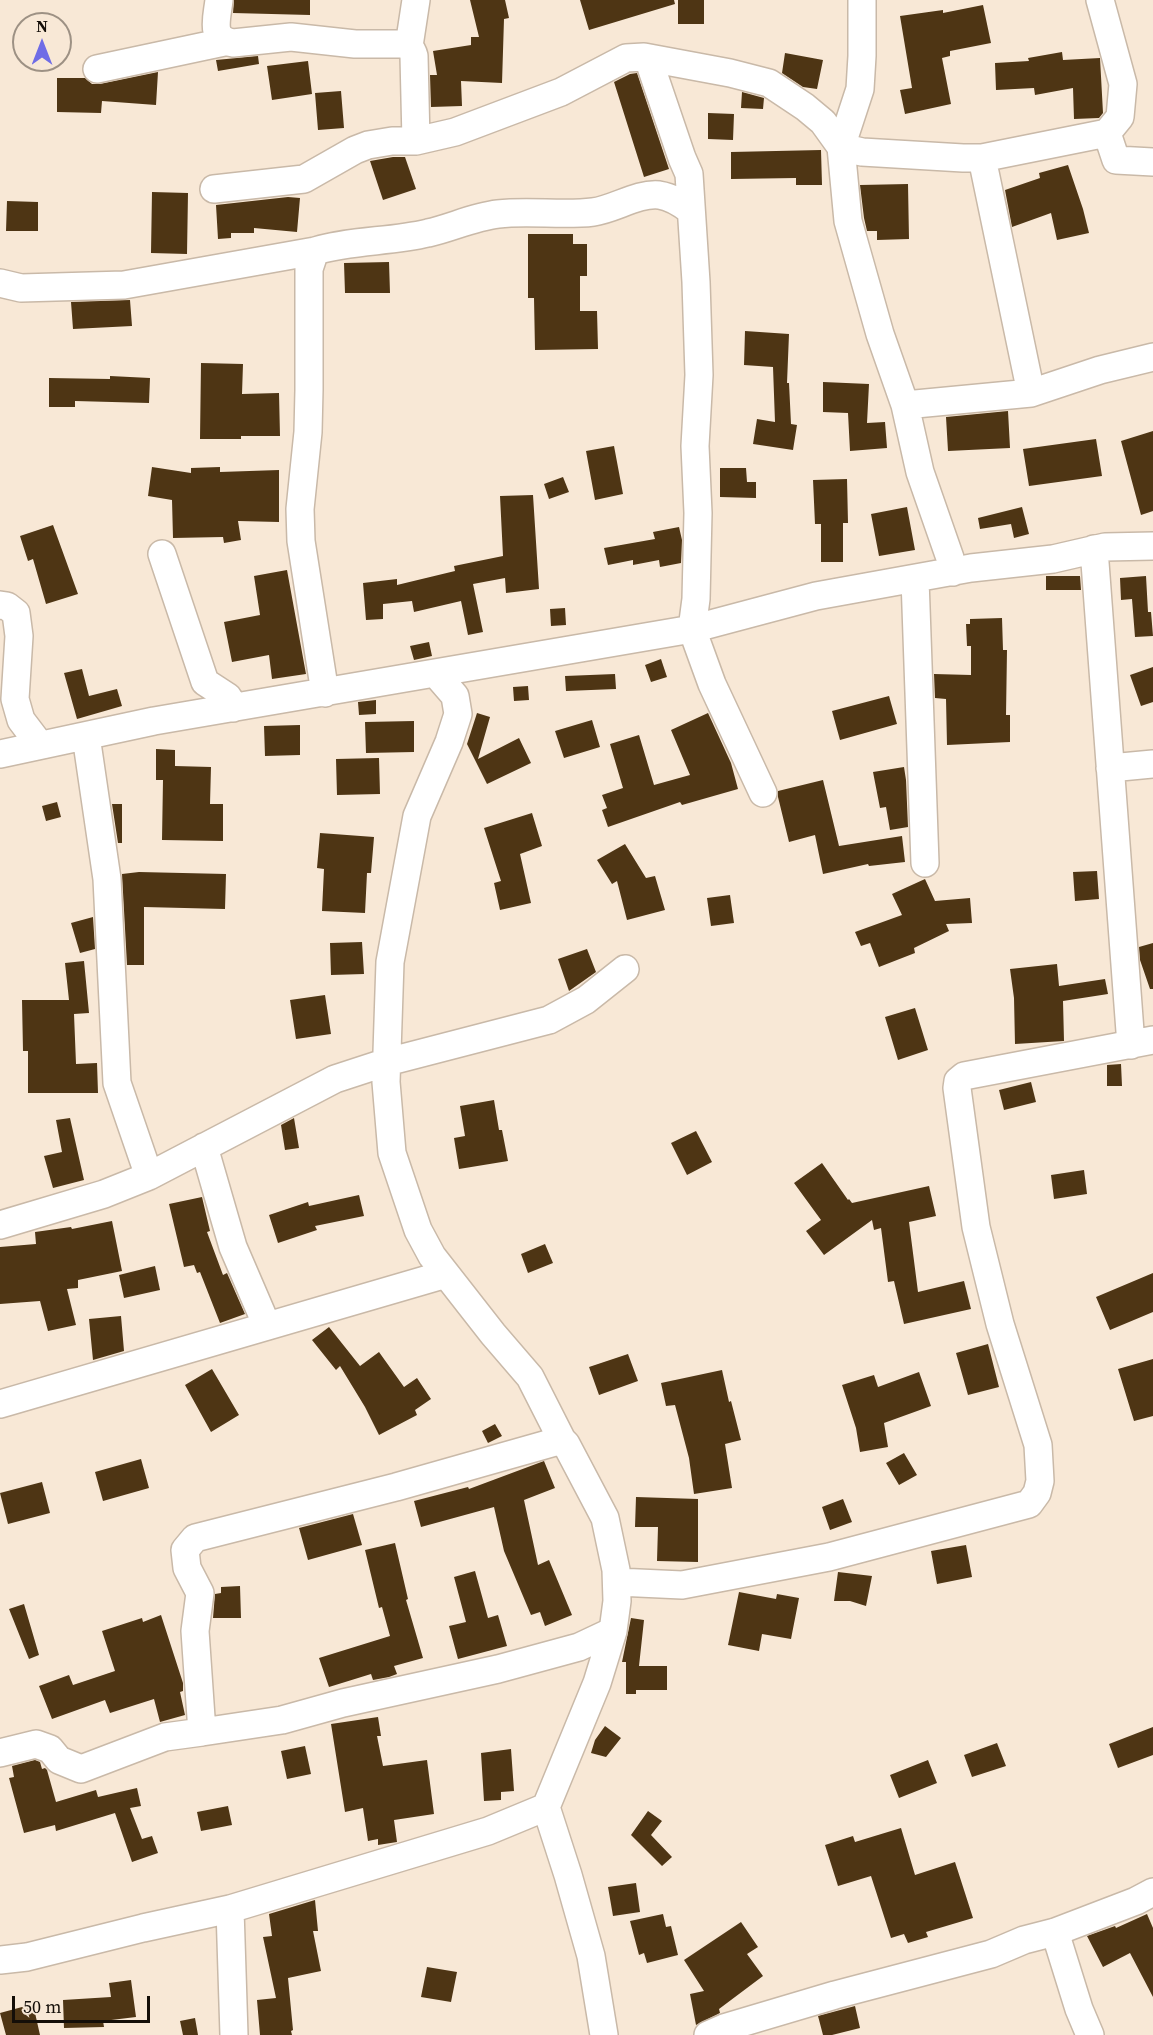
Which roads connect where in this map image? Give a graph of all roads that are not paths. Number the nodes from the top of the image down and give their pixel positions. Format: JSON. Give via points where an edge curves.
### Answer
{"nodes":[{"id":1,"x":219,"y":0,"type":"edge"},
{"id":2,"x":416,"y":0,"type":"edge"},
{"id":3,"x":862,"y":0,"type":"edge"},
{"id":4,"x":1101,"y":0,"type":"edge"},
{"id":5,"x":224,"y":42,"type":"junction"},
{"id":6,"x":409,"y":46,"type":"junction"},
{"id":7,"x":648,"y":58,"type":"junction"},
{"id":8,"x":97,"y":69,"type":"dead end"},
{"id":9,"x":1107,"y":133,"type":"junction"},
{"id":10,"x":416,"y":141,"type":"junction"},
{"id":11,"x":841,"y":147,"type":"junction"},
{"id":12,"x":982,"y":158,"type":"junction"},
{"id":13,"x":1153,"y":162,"type":"edge"},
{"id":14,"x":214,"y":189,"type":"dead end"},
{"id":15,"x":691,"y":211,"type":"junction"},
{"id":16,"x":315,"y":251,"type":"junction"},
{"id":17,"x":0,"y":283,"type":"edge"},
{"id":18,"x":1153,"y":357,"type":"edge"},
{"id":19,"x":1031,"y":393,"type":"junction"},
{"id":20,"x":905,"y":405,"type":"junction"},
{"id":21,"x":1153,"y":546,"type":"edge"},
{"id":22,"x":1094,"y":549,"type":"junction"},
{"id":23,"x":162,"y":554,"type":"dead end"},
{"id":24,"x":953,"y":572,"type":"junction"},
{"id":25,"x":915,"y":579,"type":"junction"},
{"id":26,"x":0,"y":605,"type":"edge"},
{"id":27,"x":692,"y":629,"type":"junction"},
{"id":28,"x":471,"y":666,"type":"junction"},
{"id":29,"x":436,"y":674,"type":"junction"},
{"id":30,"x":325,"y":693,"type":"junction"},
{"id":31,"x":455,"y":696,"type":"junction"},
{"id":32,"x":233,"y":708,"type":"junction"},
{"id":33,"x":86,"y":736,"type":"junction"},
{"id":34,"x":40,"y":746,"type":"junction"},
{"id":35,"x":0,"y":754,"type":"edge"},
{"id":36,"x":1153,"y":764,"type":"edge"},
{"id":37,"x":1110,"y":768,"type":"junction"},
{"id":38,"x":764,"y":793,"type":"dead end"},
{"id":39,"x":925,"y":863,"type":"dead end"},
{"id":40,"x":625,"y":969,"type":"dead end"},
{"id":41,"x":1142,"y":1043,"type":"edge"},
{"id":42,"x":387,"y":1062,"type":"junction"},
{"id":43,"x":204,"y":1147,"type":"junction"},
{"id":44,"x":149,"y":1176,"type":"junction"},
{"id":45,"x":0,"y":1225,"type":"edge"},
{"id":46,"x":446,"y":1274,"type":"junction"},
{"id":47,"x":267,"y":1326,"type":"junction"},
{"id":48,"x":0,"y":1404,"type":"edge"},
{"id":49,"x":562,"y":1440,"type":"junction"},
{"id":50,"x":617,"y":1582,"type":"junction"},
{"id":51,"x":613,"y":1631,"type":"junction"},
{"id":52,"x":202,"y":1732,"type":"junction"},
{"id":53,"x":0,"y":1753,"type":"edge"},
{"id":54,"x":546,"y":1807,"type":"junction"},
{"id":55,"x":1153,"y":1892,"type":"edge"},
{"id":56,"x":230,"y":1909,"type":"junction"},
{"id":57,"x":1055,"y":1932,"type":"junction"},
{"id":58,"x":0,"y":1960,"type":"edge"},
{"id":59,"x":769,"y":2025,"type":"edge"},
{"id":60,"x":234,"y":2035,"type":"edge"},
{"id":61,"x":604,"y":2035,"type":"edge"},
{"id":62,"x":708,"y":2035,"type":"edge"},
{"id":63,"x":1090,"y":2035,"type":"edge"}],
"edges":[{"from":1,"to":5,"type":"street","via":[[217,32]]},
{"from":2,"to":6,"type":"street"},
{"from":3,"to":11,"type":"street","via":[[860,89]]},
{"from":4,"to":9,"type":"street","via":[[1123,84],[1120,117]]},
{"from":5,"to":6,"type":"street","via":[[291,37]]},
{"from":5,"to":8,"type":"street"},
{"from":6,"to":10,"type":"street","via":[[414,56]]},
{"from":7,"to":10,"type":"street","via":[[626,58],[561,92],[455,132]]},
{"from":7,"to":11,"type":"street","via":[[769,83],[824,122]]},
{"from":7,"to":15,"type":"street","via":[[689,174]]},
{"from":9,"to":12,"type":"street"},
{"from":9,"to":13,"type":"street","via":[[1116,160]]},
{"from":10,"to":14,"type":"street","via":[[368,145],[304,179]]},
{"from":11,"to":12,"type":"street","via":[[862,152]]},
{"from":11,"to":20,"type":"street","via":[[848,221]]},
{"from":12,"to":19,"type":"street"},
{"from":15,"to":16,"type":"street","via":[[674,198],[657,195],[603,211],[575,215],[498,214],[429,233]]},
{"from":15,"to":27,"type":"street","via":[[699,375],[695,446],[696,599]]},
{"from":16,"to":17,"type":"street","via":[[124,285],[21,288]]},
{"from":16,"to":30,"type":"street","via":[[309,269],[308,432],[300,509],[301,541]]},
{"from":18,"to":19,"type":"street"},
{"from":19,"to":20,"type":"street"},
{"from":20,"to":24,"type":"street","via":[[920,471]]},
{"from":21,"to":22,"type":"street"},
{"from":22,"to":24,"type":"street","via":[[1053,559]]},
{"from":22,"to":37,"type":"street"},
{"from":23,"to":32,"type":"street","via":[[205,682],[228,697]]},
{"from":24,"to":25,"type":"street"},
{"from":25,"to":27,"type":"street","via":[[816,596]]},
{"from":25,"to":39,"type":"street"},
{"from":26,"to":34,"type":"street","via":[[16,613],[19,636],[15,699],[21,720]]},
{"from":27,"to":28,"type":"street"},
{"from":27,"to":38,"type":"street","via":[[712,684]]},
{"from":28,"to":29,"type":"street"},
{"from":28,"to":31,"type":"street"},
{"from":29,"to":30,"type":"street"},
{"from":29,"to":31,"type":"street"},
{"from":30,"to":32,"type":"street"},
{"from":31,"to":42,"type":"street","via":[[458,714],[417,816],[403,885],[390,962]]},
{"from":32,"to":33,"type":"street"},
{"from":33,"to":34,"type":"street"},
{"from":33,"to":44,"type":"street","via":[[107,879],[117,1083]]},
{"from":34,"to":35,"type":"street"},
{"from":36,"to":37,"type":"street"},
{"from":37,"to":41,"type":"street"},
{"from":40,"to":42,"type":"street","via":[[586,1000],[549,1020]]},
{"from":41,"to":50,"type":"street","via":[[964,1076],[958,1081],[976,1227],[1000,1324],[1038,1445],[1040,1481],[1029,1504],[784,1566],[682,1585]]},
{"from":42,"to":43,"type":"street","via":[[335,1079]]},
{"from":42,"to":46,"type":"street","via":[[392,1153],[418,1230]]},
{"from":43,"to":44,"type":"street"},
{"from":43,"to":47,"type":"street","via":[[233,1247]]},
{"from":44,"to":45,"type":"street","via":[[104,1194]]},
{"from":46,"to":47,"type":"street"},
{"from":46,"to":49,"type":"street","via":[[530,1377]]},
{"from":47,"to":48,"type":"street"},
{"from":49,"to":50,"type":"street","via":[[605,1518]]},
{"from":49,"to":52,"type":"street","via":[[195,1538],[185,1550],[188,1568],[200,1593],[195,1631]]},
{"from":50,"to":51,"type":"street"},
{"from":51,"to":52,"type":"street","via":[[579,1647],[498,1669],[282,1720]]},
{"from":51,"to":54,"type":"street","via":[[597,1683]]},
{"from":52,"to":53,"type":"street","via":[[165,1737],[81,1769],[36,1744]]},
{"from":54,"to":56,"type":"street","via":[[488,1832]]},
{"from":54,"to":61,"type":"street","via":[[591,1956]]},
{"from":55,"to":57,"type":"street"},
{"from":56,"to":58,"type":"street"},
{"from":56,"to":60,"type":"street"},
{"from":57,"to":59,"type":"street"},
{"from":57,"to":63,"type":"street"},
{"from":59,"to":62,"type":"street","via":[[724,2028]]}]}
